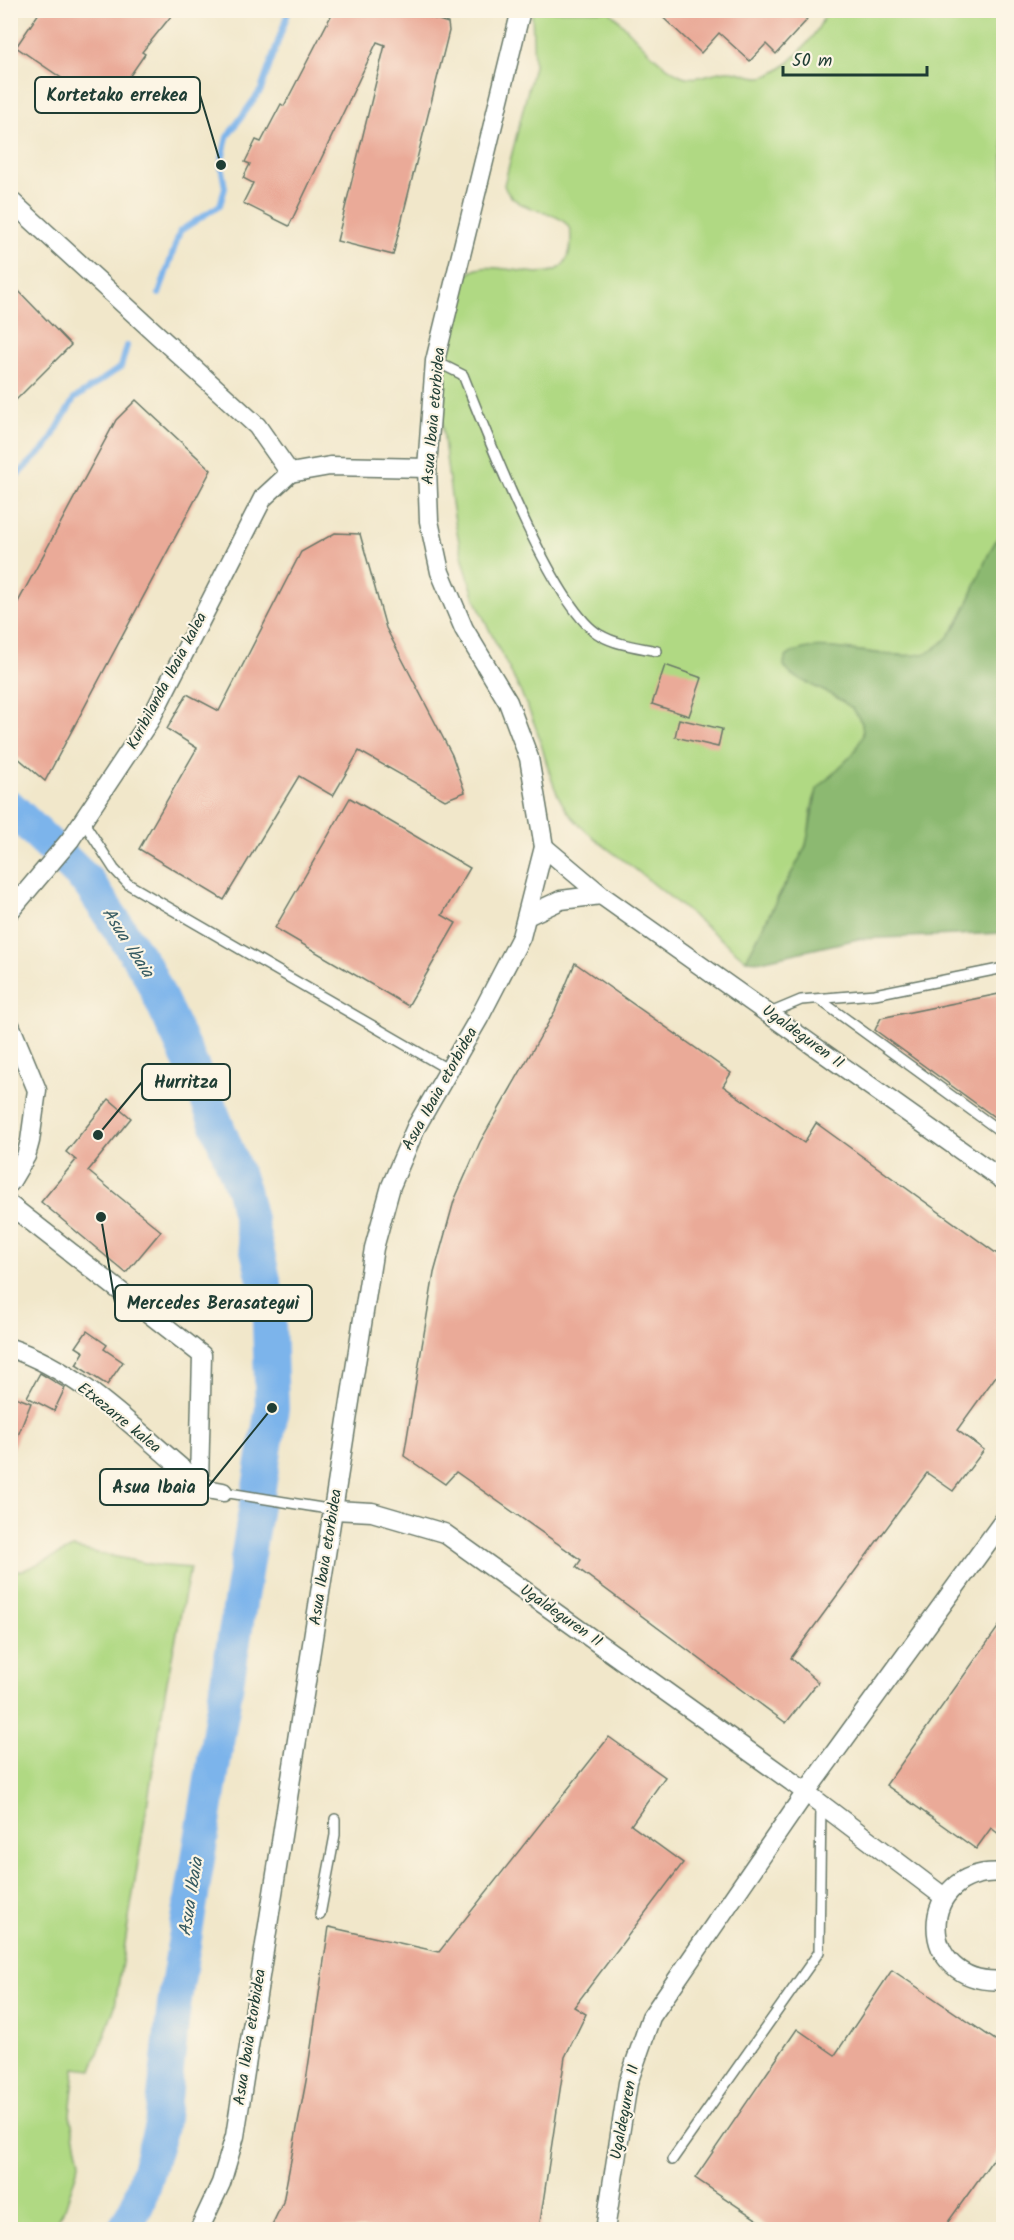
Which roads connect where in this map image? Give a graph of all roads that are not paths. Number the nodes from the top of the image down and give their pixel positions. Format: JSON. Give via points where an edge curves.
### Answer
{"nodes":[{"id":1,"x":521,"y":10,"type":"edge"},
{"id":2,"x":10,"y":200,"type":"edge"},
{"id":3,"x":435,"y":361,"type":"junction"},
{"id":4,"x":427,"y":468,"type":"junction"},
{"id":5,"x":290,"y":473,"type":"junction"},
{"id":6,"x":657,"y":651,"type":"dead end"},
{"id":7,"x":83,"y":821,"type":"junction"},
{"id":8,"x":544,"y":847,"type":"junction"},
{"id":9,"x":601,"y":895,"type":"junction"},
{"id":10,"x":10,"y":911,"type":"edge"},
{"id":11,"x":527,"y":916,"type":"junction"},
{"id":12,"x":1004,"y":968,"type":"edge"},
{"id":13,"x":820,"y":1000,"type":"junction"},
{"id":14,"x":770,"y":1013,"type":"junction"},
{"id":15,"x":10,"y":1025,"type":"edge"},
{"id":16,"x":449,"y":1070,"type":"junction"},
{"id":17,"x":1004,"y":1134,"type":"edge"},
{"id":18,"x":1004,"y":1180,"type":"edge"},
{"id":19,"x":10,"y":1184,"type":"edge"},
{"id":20,"x":10,"y":1204,"type":"edge"},
{"id":21,"x":10,"y":1348,"type":"edge"},
{"id":22,"x":199,"y":1483,"type":"junction"},
{"id":23,"x":223,"y":1492,"type":"joint"},
{"id":24,"x":334,"y":1510,"type":"junction"},
{"id":25,"x":1004,"y":1520,"type":"edge"},
{"id":26,"x":814,"y":1798,"type":"junction"},
{"id":27,"x":334,"y":1819,"type":"dead end"},
{"id":28,"x":1004,"y":1873,"type":"edge"},
{"id":29,"x":944,"y":1897,"type":"junction"},
{"id":30,"x":320,"y":1915,"type":"dead end"},
{"id":31,"x":1004,"y":1980,"type":"edge"},
{"id":32,"x":672,"y":2160,"type":"dead end"},
{"id":33,"x":199,"y":2229,"type":"edge"},
{"id":34,"x":605,"y":2229,"type":"edge"}],
"edges":[{"from":1,"to":3,"type":"street","name":"Asua Ibaia etorbidea"},
{"from":2,"to":5,"type":"street","via":[[257,426]]},
{"from":3,"to":4,"type":"street","name":"Asua Ibaia etorbidea"},
{"from":3,"to":6,"type":"lane","via":[[463,375],[549,570],[574,611],[600,635]]},
{"from":4,"to":5,"type":"street","via":[[330,466]]},
{"from":4,"to":8,"type":"street","name":"Asua Ibaia etorbidea","via":[[429,521],[440,572],[464,629],[508,702],[525,747]]},
{"from":5,"to":7,"type":"street","name":"Kuribilanda Ibaia kalea","via":[[263,498],[150,720]]},
{"from":7,"to":10,"type":"street","name":"Kuribilanda Ibaia kalea"},
{"from":7,"to":16,"type":"lane","via":[[128,884]]},
{"from":8,"to":9,"type":"street","name":"Ugaldeguren II"},
{"from":8,"to":11,"type":"street","name":"Asua Ibaia etorbidea"},
{"from":9,"to":11,"type":"street","via":[[561,900]]},
{"from":9,"to":14,"type":"street","name":"Ugaldeguren II"},
{"from":11,"to":16,"type":"street","name":"Asua Ibaia etorbidea","via":[[521,936]]},
{"from":12,"to":13,"type":"lane","via":[[875,994]]},
{"from":13,"to":14,"type":"lane","via":[[801,1000]]},
{"from":13,"to":17,"type":"lane"},
{"from":14,"to":18,"type":"street","name":"Ugaldeguren II"},
{"from":15,"to":19,"type":"street","via":[[37,1090],[26,1156]]},
{"from":16,"to":24,"type":"street","name":"Asua Ibaia etorbidea","via":[[407,1146],[374,1248]]},
{"from":20,"to":22,"type":"street","via":[[202,1355]]},
{"from":21,"to":22,"type":"street","name":"Etxezarre kalea","via":[[65,1375],[104,1402]]},
{"from":22,"to":23,"type":"street","name":"Etxezarre kalea"},
{"from":23,"to":24,"type":"lane","name":"Ugaldeguren II"},
{"from":24,"to":26,"type":"street","name":"Ugaldeguren II","via":[[372,1512],[444,1533]]},
{"from":24,"to":33,"type":"street","name":"Asua Ibaia etorbidea","via":[[235,2136],[221,2183]]},
{"from":25,"to":26,"type":"street","name":"Ugaldeguren II"},
{"from":26,"to":29,"type":"street","name":"Ugaldeguren II"},
{"from":26,"to":32,"type":"lane","via":[[819,1952]]},
{"from":26,"to":34,"type":"street","name":"Ugaldeguren II","via":[[651,2017],[628,2083]]},
{"from":27,"to":30,"type":"lane","via":[[335,1835]]},
{"from":28,"to":29,"type":"street","via":[[970,1875]]},
{"from":29,"to":31,"type":"street","via":[[936,1923],[941,1951],[952,1966],[968,1977],[986,1982]]}]}
